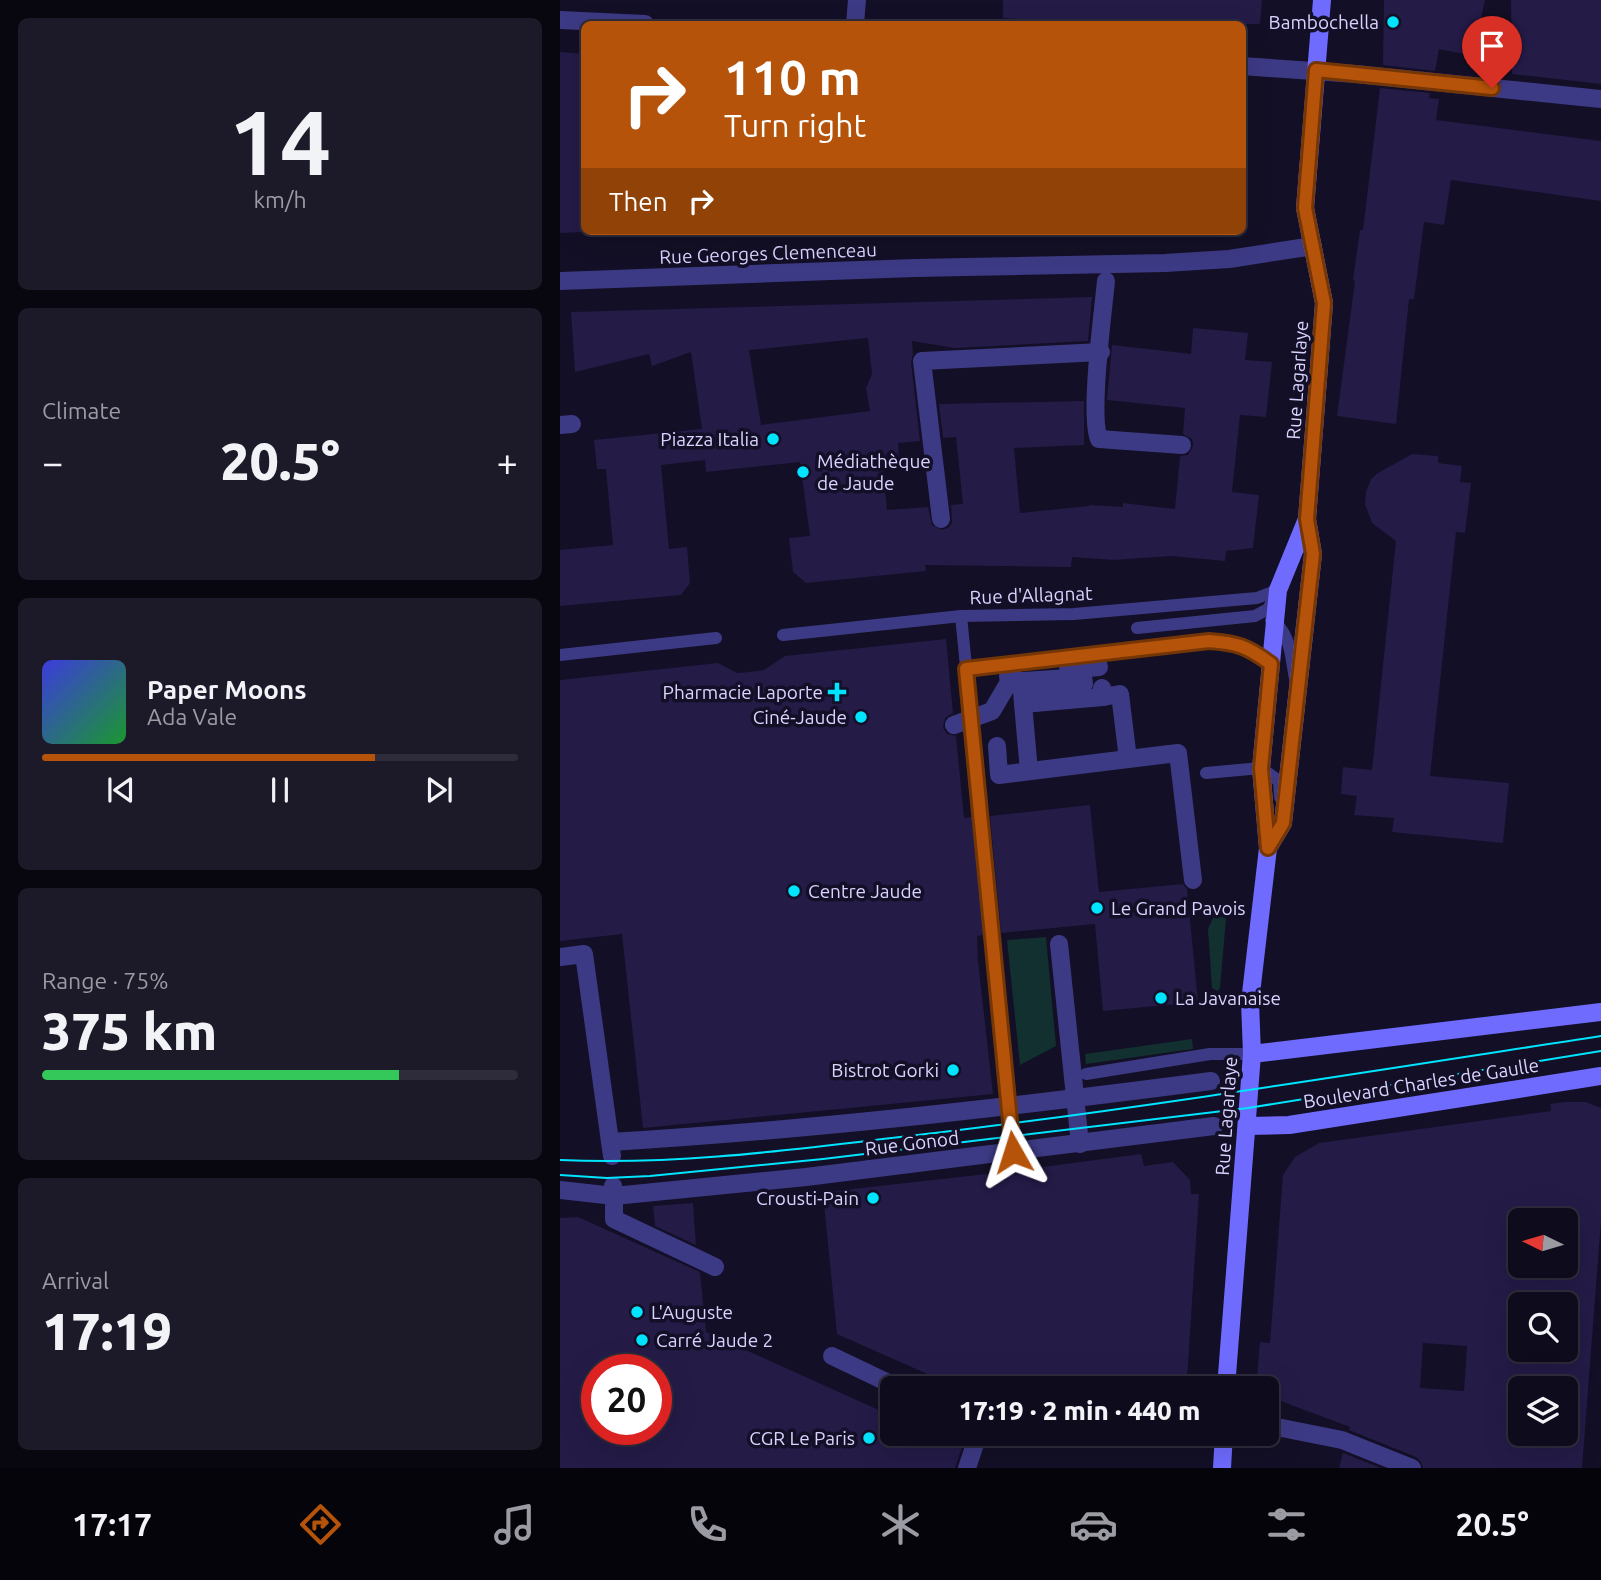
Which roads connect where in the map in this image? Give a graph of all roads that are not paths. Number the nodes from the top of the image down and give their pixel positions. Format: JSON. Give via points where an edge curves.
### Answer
{"nodes":[{"id":1,"x":857,"y":0,"type":"edge"},
{"id":2,"x":1322,"y":0,"type":"edge"},
{"id":3,"x":560,"y":20,"type":"edge"},
{"id":4,"x":581,"y":21,"type":"edge"},
{"id":5,"x":855,"y":21,"type":"edge"},
{"id":6,"x":1246,"y":66,"type":"edge"},
{"id":7,"x":1316,"y":70,"type":"junction"},
{"id":8,"x":1601,"y":99,"type":"edge"},
{"id":9,"x":1313,"y":246,"type":"junction"},
{"id":10,"x":560,"y":281,"type":"edge"},
{"id":11,"x":1106,"y":281,"type":"dead end"},
{"id":12,"x":1101,"y":352,"type":"junction"},
{"id":13,"x":1182,"y":445,"type":"dead end"},
{"id":14,"x":941,"y":519,"type":"dead end"},
{"id":15,"x":1307,"y":519,"type":"junction"},
{"id":16,"x":1278,"y":590,"type":"junction"},
{"id":17,"x":961,"y":616,"type":"junction"},
{"id":18,"x":1255,"y":616,"type":"junction"},
{"id":19,"x":1275,"y":622,"type":"junction"},
{"id":20,"x":1137,"y":628,"type":"dead end"},
{"id":21,"x":783,"y":635,"type":"dead end"},
{"id":22,"x":716,"y":638,"type":"dead end"},
{"id":23,"x":560,"y":655,"type":"edge"},
{"id":24,"x":1271,"y":664,"type":"junction"},
{"id":25,"x":1099,"y":667,"type":"dead end"},
{"id":26,"x":966,"y":669,"type":"junction"},
{"id":27,"x":1009,"y":682,"type":"junction"},
{"id":28,"x":1297,"y":696,"type":"junction"},
{"id":29,"x":1023,"y":704,"type":"junction"},
{"id":30,"x":962,"y":722,"type":"junction"},
{"id":31,"x":997,"y":746,"type":"dead end"},
{"id":32,"x":1128,"y":759,"type":"junction"},
{"id":33,"x":1261,"y":768,"type":"junction"},
{"id":34,"x":1029,"y":771,"type":"junction"},
{"id":35,"x":1206,"y":773,"type":"dead end"},
{"id":36,"x":1283,"y":823,"type":"junction"},
{"id":37,"x":1268,"y":848,"type":"junction"},
{"id":38,"x":1193,"y":880,"type":"dead end"},
{"id":39,"x":1059,"y":944,"type":"dead end"},
{"id":40,"x":560,"y":957,"type":"edge"},
{"id":41,"x":1601,"y":1012,"type":"edge"},
{"id":42,"x":1252,"y":1054,"type":"junction"},
{"id":43,"x":1086,"y":1074,"type":"dead end"},
{"id":44,"x":1601,"y":1076,"type":"edge"},
{"id":45,"x":1211,"y":1081,"type":"dead end"},
{"id":46,"x":1074,"y":1098,"type":"junction"},
{"id":47,"x":1009,"y":1106,"type":"junction"},
{"id":48,"x":1214,"y":1126,"type":"dead end"},
{"id":49,"x":1247,"y":1126,"type":"junction"},
{"id":50,"x":1080,"y":1144,"type":"junction"},
{"id":51,"x":1013,"y":1152,"type":"junction"},
{"id":52,"x":560,"y":1190,"type":"edge"},
{"id":53,"x":614,"y":1191,"type":"junction"},
{"id":54,"x":715,"y":1267,"type":"dead end"},
{"id":55,"x":832,"y":1356,"type":"dead end"},
{"id":56,"x":1227,"y":1376,"type":"edge"},
{"id":57,"x":880,"y":1379,"type":"edge"},
{"id":58,"x":1279,"y":1427,"type":"edge"},
{"id":59,"x":974,"y":1446,"type":"edge"},
{"id":60,"x":1223,"y":1446,"type":"edge"},
{"id":61,"x":967,"y":1468,"type":"edge"},
{"id":62,"x":1222,"y":1468,"type":"edge"},
{"id":63,"x":1412,"y":1468,"type":"edge"}],
"edges":[{"from":1,"to":5,"type":"street"},
{"from":2,"to":7,"type":"main road","name":"Rue Lagarlaye"},
{"from":3,"to":4,"type":"street"},
{"from":6,"to":7,"type":"street"},
{"from":7,"to":8,"type":"street"},
{"from":7,"to":9,"type":"main road","name":"Rue Lagarlaye","via":[[1305,208]]},
{"from":9,"to":10,"type":"street","name":"Rue Georges Clemenceau","via":[[1165,263]]},
{"from":9,"to":15,"type":"main road","name":"Rue Lagarlaye","via":[[1324,303]]},
{"from":11,"to":12,"type":"street"},
{"from":12,"to":13,"type":"street","via":[[1099,439]]},
{"from":12,"to":14,"type":"street","via":[[922,361]]},
{"from":15,"to":16,"type":"main road","name":"Rue Lagarlaye"},
{"from":15,"to":28,"type":"main road","name":"Rue Lagarlaye","via":[[1313,554]]},
{"from":16,"to":17,"type":"lane","name":"Rue d'Allagnat","via":[[1257,598],[1113,610]]},
{"from":16,"to":18,"type":"lane","via":[[1268,609]]},
{"from":16,"to":19,"type":"main road","name":"Rue Lagarlaye"},
{"from":17,"to":21,"type":"lane","name":"Rue d'Allagnat"},
{"from":17,"to":26,"type":"lane"},
{"from":18,"to":19,"type":"lane"},
{"from":18,"to":20,"type":"lane"},
{"from":19,"to":24,"type":"main road","name":"Rue Lagarlaye"},
{"from":19,"to":28,"type":"lane","via":[[1289,639]]},
{"from":22,"to":23,"type":"lane"},
{"from":24,"to":26,"type":"lane","via":[[1243,646],[1209,641]]},
{"from":24,"to":33,"type":"main road","name":"Rue Lagarlaye"},
{"from":25,"to":27,"type":"street","via":[[1008,676]]},
{"from":26,"to":30,"type":"lane"},
{"from":27,"to":29,"type":"street","via":[[1083,677],[1084,684],[1023,691]]},
{"from":27,"to":30,"type":"street","via":[[993,717]]},
{"from":28,"to":36,"type":"main road","name":"Rue Lagarlaye"},
{"from":29,"to":32,"type":"street","via":[[1102,692],[1120,694]]},
{"from":29,"to":34,"type":"street"},
{"from":30,"to":47,"type":"lane"},
{"from":31,"to":34,"type":"street","via":[[999,775]]},
{"from":32,"to":34,"type":"street"},
{"from":32,"to":38,"type":"street","via":[[1178,753]]},
{"from":33,"to":35,"type":"lane"},
{"from":33,"to":36,"type":"lane","via":[[1279,780]]},
{"from":33,"to":37,"type":"main road","name":"Rue Lagarlaye"},
{"from":36,"to":37,"type":"main road","name":"Rue Lagarlaye"},
{"from":37,"to":42,"type":"main road","name":"Rue Lagarlaye","via":[[1250,1002]]},
{"from":39,"to":46,"type":"street"},
{"from":40,"to":47,"type":"street","name":"Rue Gonod","via":[[584,954],[611,1149]]},
{"from":41,"to":42,"type":"main road"},
{"from":42,"to":43,"type":"lane","via":[[1210,1054]]},
{"from":42,"to":49,"type":"main road","name":"Rue Lagarlaye"},
{"from":44,"to":49,"type":"main road","name":"Boulevard Charles de Gaulle","via":[[1289,1125]]},
{"from":45,"to":46,"type":"street","name":"Rue Gonod"},
{"from":46,"to":47,"type":"street","name":"Rue Gonod"},
{"from":46,"to":50,"type":"street"},
{"from":47,"to":51,"type":"lane"},
{"from":48,"to":50,"type":"street","name":"Rue Gonod"},
{"from":49,"to":56,"type":"main road","name":"Rue Lagarlaye"},
{"from":50,"to":51,"type":"street","name":"Rue Gonod"},
{"from":51,"to":53,"type":"street","name":"Rue Gonod","via":[[806,1177]]},
{"from":52,"to":53,"type":"street","name":"Rue Gonod"},
{"from":53,"to":54,"type":"street","via":[[614,1219]]},
{"from":55,"to":57,"type":"street"},
{"from":58,"to":63,"type":"street","via":[[1342,1440]]},
{"from":59,"to":61,"type":"street"},
{"from":60,"to":62,"type":"main road"}]}
